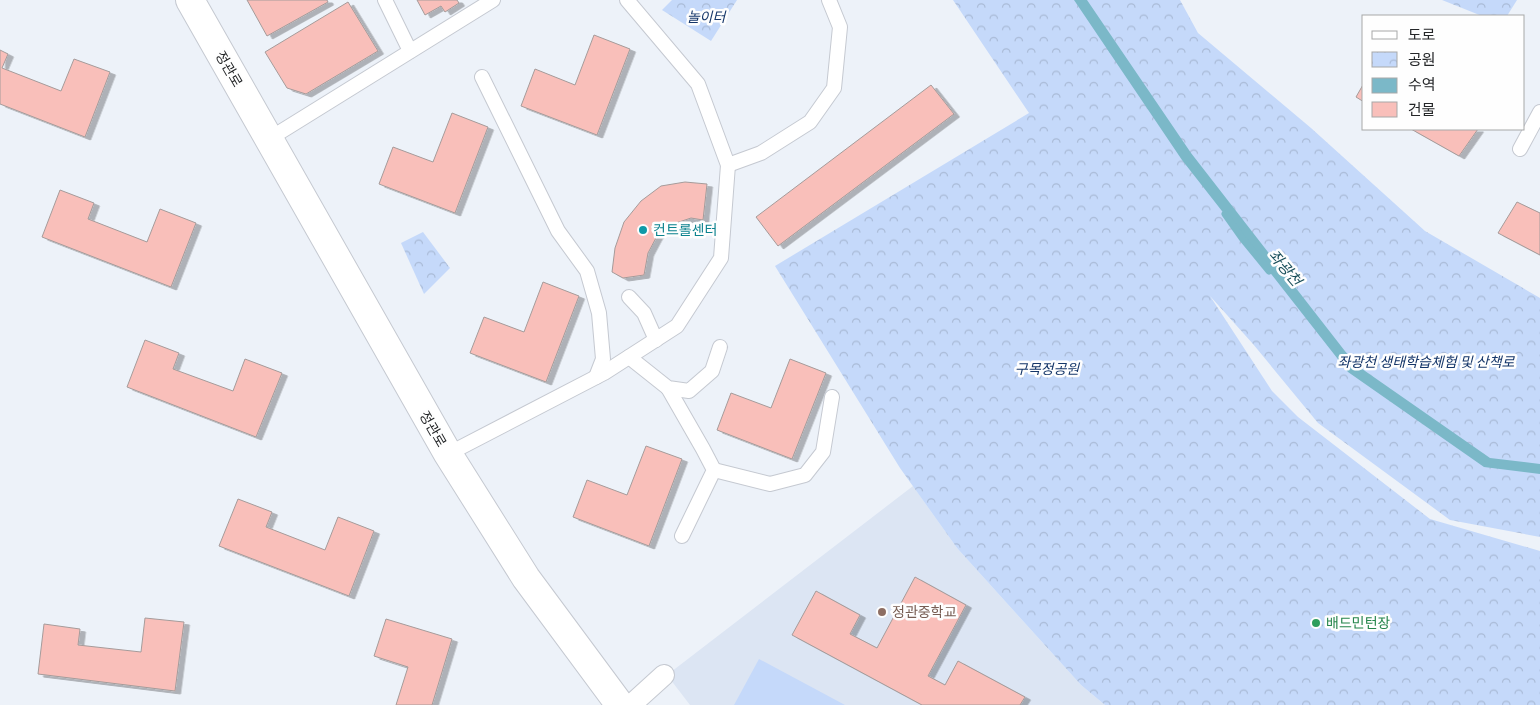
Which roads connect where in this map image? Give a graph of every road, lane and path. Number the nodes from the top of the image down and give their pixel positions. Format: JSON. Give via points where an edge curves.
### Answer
{"nodes":[{"id":1,"x":190,"y":0,"type":"edge"},
{"id":2,"x":385,"y":0,"type":"edge"},
{"id":3,"x":493,"y":0,"type":"edge"},
{"id":4,"x":829,"y":0,"type":"edge"},
{"id":5,"x":630,"y":1,"type":"edge"},
{"id":6,"x":410,"y":51,"type":"junction"},
{"id":7,"x":482,"y":76,"type":"dead end"},
{"id":8,"x":1540,"y":112,"type":"edge"},
{"id":9,"x":269,"y":139,"type":"junction"},
{"id":10,"x":1520,"y":149,"type":"dead end"},
{"id":11,"x":728,"y":165,"type":"junction"},
{"id":12,"x":628,"y":297,"type":"dead end"},
{"id":13,"x":656,"y":340,"type":"junction"},
{"id":14,"x":720,"y":347,"type":"dead end"},
{"id":15,"x":629,"y":357,"type":"junction"},
{"id":16,"x":596,"y":377,"type":"junction"},
{"id":17,"x":668,"y":388,"type":"junction"},
{"id":18,"x":832,"y":398,"type":"dead end"},
{"id":19,"x":448,"y":454,"type":"junction"},
{"id":20,"x":714,"y":470,"type":"junction"},
{"id":21,"x":682,"y":536,"type":"dead end"},
{"id":22,"x":664,"y":675,"type":"dead end"},
{"id":23,"x":620,"y":705,"type":"edge"},
{"id":24,"x":632,"y":705,"type":"edge"}],
"edges":[{"from":1,"to":9,"type":"street","name":"정관로"},
{"from":2,"to":6,"type":"lane"},
{"from":3,"to":6,"type":"lane"},
{"from":4,"to":11,"type":"lane","via":[[840,27],[834,88],[810,122],[760,153]]},
{"from":5,"to":11,"type":"lane","via":[[698,84]]},
{"from":6,"to":9,"type":"lane"},
{"from":7,"to":16,"type":"lane","via":[[558,231],[588,271],[599,313],[603,358]]},
{"from":8,"to":10,"type":"lane"},
{"from":9,"to":19,"type":"street","name":"정관로"},
{"from":11,"to":13,"type":"lane","via":[[721,258],[677,326]]},
{"from":12,"to":13,"type":"lane","via":[[644,313]]},
{"from":13,"to":15,"type":"lane"},
{"from":14,"to":17,"type":"lane","via":[[712,371],[689,391]]},
{"from":15,"to":16,"type":"lane"},
{"from":15,"to":17,"type":"lane"},
{"from":16,"to":19,"type":"lane"},
{"from":17,"to":20,"type":"lane"},
{"from":18,"to":20,"type":"lane","via":[[823,452],[805,475],[770,484]]},
{"from":19,"to":23,"type":"street","name":"정관로","via":[[526,578]]},
{"from":20,"to":21,"type":"lane"},
{"from":22,"to":24,"type":"street"}]}
